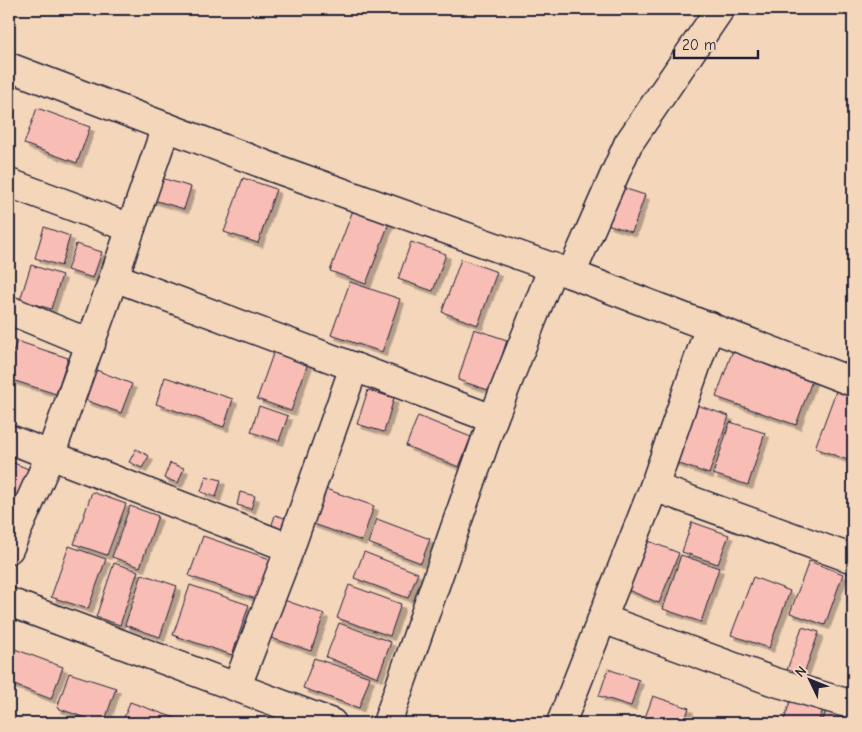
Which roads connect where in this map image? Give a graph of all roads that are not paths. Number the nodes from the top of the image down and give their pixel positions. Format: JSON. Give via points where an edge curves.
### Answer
{"nodes":[{"id":1,"x":720,"y":9,"type":"edge"},
{"id":2,"x":9,"y":67,"type":"edge"},
{"id":3,"x":166,"y":127,"type":"junction"},
{"id":4,"x":9,"y":183,"type":"edge"},
{"id":5,"x":131,"y":228,"type":"junction"},
{"id":6,"x":562,"y":270,"type":"junction"},
{"id":7,"x":114,"y":277,"type":"junction"},
{"id":8,"x":9,"y":310,"type":"edge"},
{"id":9,"x":710,"y":326,"type":"junction"},
{"id":10,"x":91,"y":344,"type":"junction"},
{"id":11,"x":354,"y":367,"type":"junction"},
{"id":12,"x":853,"y":382,"type":"edge"},
{"id":13,"x":493,"y":419,"type":"junction"},
{"id":14,"x":9,"y":439,"type":"edge"},
{"id":15,"x":50,"y":456,"type":"junction"},
{"id":16,"x":654,"y":487,"type":"junction"},
{"id":17,"x":290,"y":548,"type":"junction"},
{"id":18,"x":9,"y":549,"type":"edge"},
{"id":19,"x":853,"y":559,"type":"edge"},
{"id":20,"x":9,"y":602,"type":"edge"},
{"id":21,"x":603,"y":619,"type":"junction"},
{"id":22,"x":237,"y":686,"type":"junction"},
{"id":23,"x":853,"y":703,"type":"edge"},
{"id":24,"x":332,"y":723,"type":"edge"},
{"id":25,"x":387,"y":723,"type":"edge"},
{"id":26,"x":561,"y":723,"type":"edge"}],
"edges":[{"from":1,"to":6,"type":"street","via":[[628,144]]},
{"from":2,"to":3,"type":"street"},
{"from":3,"to":5,"type":"street"},
{"from":3,"to":6,"type":"street"},
{"from":4,"to":5,"type":"street"},
{"from":5,"to":7,"type":"street"},
{"from":6,"to":9,"type":"street"},
{"from":6,"to":13,"type":"street"},
{"from":7,"to":10,"type":"street"},
{"from":7,"to":11,"type":"street"},
{"from":8,"to":10,"type":"street"},
{"from":9,"to":12,"type":"street"},
{"from":9,"to":16,"type":"street"},
{"from":10,"to":15,"type":"street"},
{"from":11,"to":13,"type":"street"},
{"from":11,"to":17,"type":"street"},
{"from":13,"to":25,"type":"street"},
{"from":14,"to":15,"type":"street"},
{"from":15,"to":17,"type":"street"},
{"from":15,"to":18,"type":"street"},
{"from":16,"to":19,"type":"street"},
{"from":16,"to":21,"type":"street"},
{"from":17,"to":22,"type":"street"},
{"from":20,"to":22,"type":"street"},
{"from":21,"to":23,"type":"street","via":[[772,681]]},
{"from":21,"to":26,"type":"street"},
{"from":22,"to":24,"type":"street"}]}
